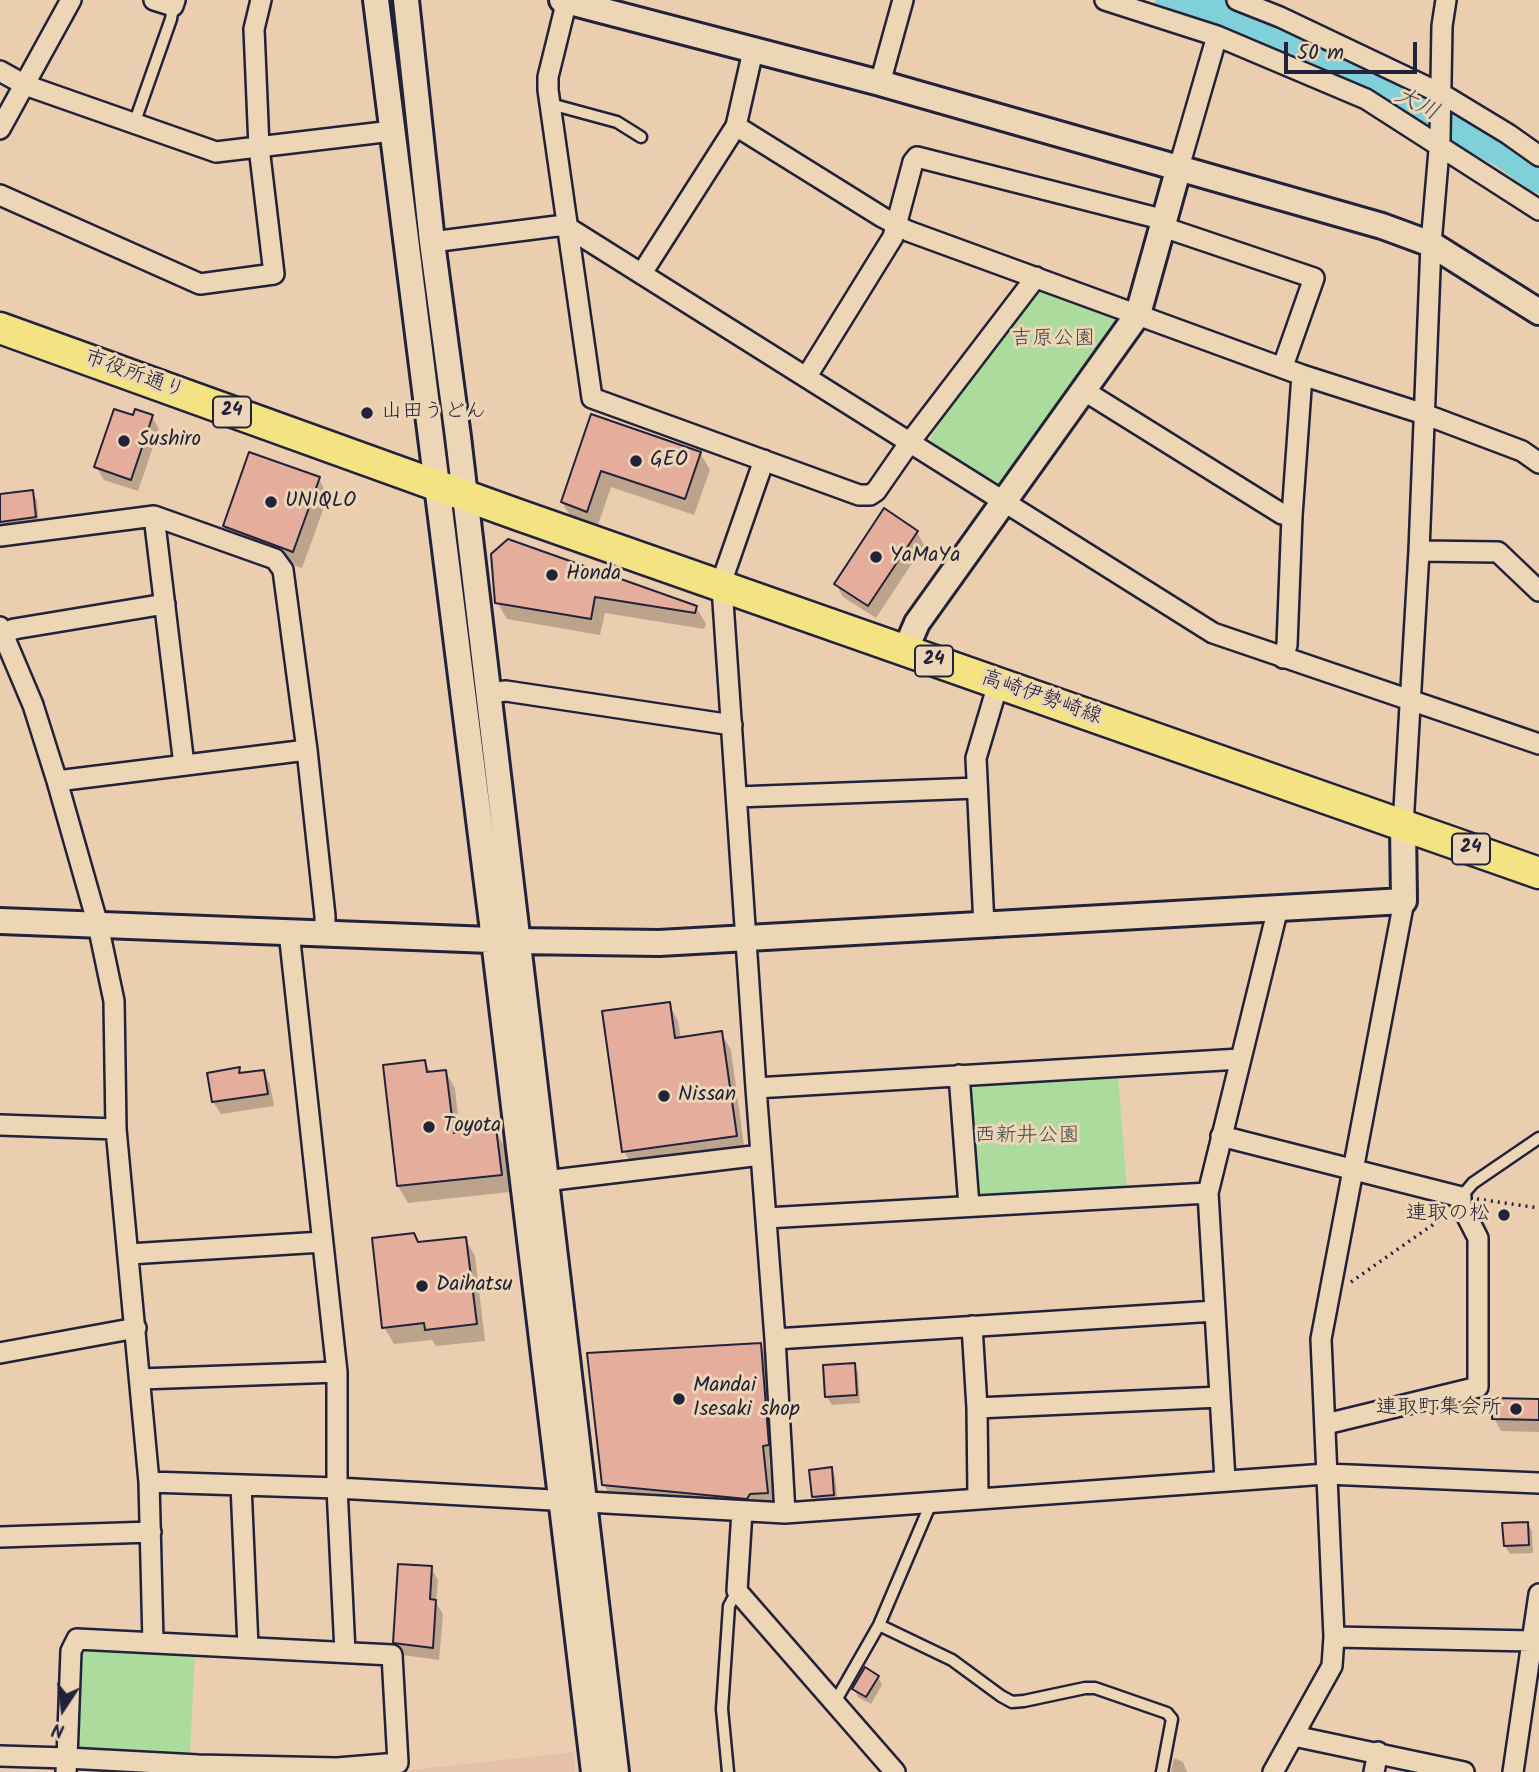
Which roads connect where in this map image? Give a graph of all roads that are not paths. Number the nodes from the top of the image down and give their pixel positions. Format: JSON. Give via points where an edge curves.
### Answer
{"nodes":[{"id":1,"x":71,"y":0,"type":"edge"},
{"id":2,"x":153,"y":0,"type":"edge"},
{"id":3,"x":261,"y":0,"type":"edge"},
{"id":4,"x":376,"y":0,"type":"edge"},
{"id":5,"x":406,"y":0,"type":"edge"},
{"id":6,"x":565,"y":0,"type":"edge"},
{"id":7,"x":903,"y":0,"type":"edge"},
{"id":8,"x":1105,"y":0,"type":"edge"},
{"id":9,"x":1237,"y":0,"type":"edge"},
{"id":10,"x":1446,"y":0,"type":"edge"},
{"id":11,"x":174,"y":3,"type":"edge"},
{"id":12,"x":1217,"y":36,"type":"junction"},
{"id":13,"x":753,"y":51,"type":"junction"},
{"id":14,"x":0,"y":71,"type":"edge"},
{"id":15,"x":880,"y":83,"type":"junction"},
{"id":16,"x":25,"y":85,"type":"junction"},
{"id":17,"x":1441,"y":99,"type":"junction"},
{"id":18,"x":551,"y":107,"type":"junction"},
{"id":19,"x":134,"y":124,"type":"junction"},
{"id":20,"x":736,"y":126,"type":"junction"},
{"id":21,"x":0,"y":130,"type":"edge"},
{"id":22,"x":392,"y":131,"type":"junction"},
{"id":23,"x":641,"y":137,"type":"dead end"},
{"id":24,"x":1440,"y":142,"type":"junction"},
{"id":25,"x":259,"y":147,"type":"junction"},
{"id":26,"x":1539,"y":156,"type":"edge"},
{"id":27,"x":1179,"y":167,"type":"junction"},
{"id":28,"x":0,"y":195,"type":"edge"},
{"id":29,"x":1539,"y":210,"type":"edge"},
{"id":30,"x":1164,"y":224,"type":"junction"},
{"id":31,"x":896,"y":225,"type":"junction"},
{"id":32,"x":567,"y":227,"type":"junction"},
{"id":33,"x":432,"y":242,"type":"junction"},
{"id":34,"x":1431,"y":244,"type":"junction"},
{"id":35,"x":642,"y":273,"type":"junction"},
{"id":36,"x":1036,"y":276,"type":"junction"},
{"id":37,"x":1539,"y":312,"type":"edge"},
{"id":38,"x":1138,"y":314,"type":"junction"},
{"id":39,"x":0,"y":328,"type":"edge"},
{"id":40,"x":1283,"y":366,"type":"junction"},
{"id":41,"x":1302,"y":374,"type":"junction"},
{"id":42,"x":807,"y":376,"type":"junction"},
{"id":43,"x":1083,"y":390,"type":"junction"},
{"id":44,"x":1424,"y":414,"type":"junction"},
{"id":45,"x":910,"y":442,"type":"junction"},
{"id":46,"x":764,"y":460,"type":"junction"},
{"id":47,"x":1539,"y":463,"type":"edge"},
{"id":48,"x":436,"y":486,"type":"junction"},
{"id":49,"x":465,"y":496,"type":"junction"},
{"id":50,"x":1003,"y":500,"type":"junction"},
{"id":51,"x":154,"y":516,"type":"junction"},
{"id":52,"x":1292,"y":516,"type":"junction"},
{"id":53,"x":0,"y":536,"type":"edge"},
{"id":54,"x":1419,"y":551,"type":"junction"},
{"id":55,"x":722,"y":587,"type":"junction"},
{"id":56,"x":1539,"y":591,"type":"edge"},
{"id":57,"x":165,"y":604,"type":"junction"},
{"id":58,"x":1,"y":630,"type":"edge"},
{"id":59,"x":905,"y":651,"type":"junction"},
{"id":60,"x":1283,"y":658,"type":"junction"},
{"id":61,"x":998,"y":684,"type":"junction"},
{"id":62,"x":488,"y":693,"type":"junction"},
{"id":63,"x":1409,"y":701,"type":"junction"},
{"id":64,"x":732,"y":725,"type":"junction"},
{"id":65,"x":1539,"y":744,"type":"edge"},
{"id":66,"x":307,"y":750,"type":"junction"},
{"id":67,"x":184,"y":765,"type":"junction"},
{"id":68,"x":57,"y":781,"type":"junction"},
{"id":69,"x":977,"y":788,"type":"junction"},
{"id":70,"x":737,"y":797,"type":"junction"},
{"id":71,"x":1404,"y":826,"type":"junction"},
{"id":72,"x":1539,"y":873,"type":"edge"},
{"id":73,"x":1404,"y":901,"type":"junction"},
{"id":74,"x":1278,"y":908,"type":"junction"},
{"id":75,"x":0,"y":921,"type":"edge"},
{"id":76,"x":98,"y":925,"type":"junction"},
{"id":77,"x":984,"y":926,"type":"junction"},
{"id":78,"x":289,"y":932,"type":"junction"},
{"id":79,"x":325,"y":933,"type":"junction"},
{"id":80,"x":746,"y":939,"type":"junction"},
{"id":81,"x":505,"y":941,"type":"junction"},
{"id":82,"x":1240,"y":1059,"type":"junction"},
{"id":83,"x":958,"y":1075,"type":"junction"},
{"id":84,"x":756,"y":1088,"type":"junction"},
{"id":85,"x":0,"y":1125,"type":"edge"},
{"id":86,"x":116,"y":1129,"type":"junction"},
{"id":87,"x":1221,"y":1136,"type":"junction"},
{"id":88,"x":1539,"y":1138,"type":"edge"},
{"id":89,"x":761,"y":1155,"type":"junction"},
{"id":90,"x":1355,"y":1169,"type":"junction"},
{"id":91,"x":545,"y":1181,"type":"junction"},
{"id":92,"x":1208,"y":1193,"type":"junction"},
{"id":93,"x":1461,"y":1201,"type":"junction"},
{"id":94,"x":969,"y":1206,"type":"junction"},
{"id":95,"x":766,"y":1218,"type":"junction"},
{"id":96,"x":322,"y":1242,"type":"junction"},
{"id":97,"x":129,"y":1254,"type":"junction"},
{"id":98,"x":1215,"y":1311,"type":"junction"},
{"id":99,"x":972,"y":1326,"type":"junction"},
{"id":100,"x":136,"y":1328,"type":"junction"},
{"id":101,"x":775,"y":1339,"type":"junction"},
{"id":102,"x":0,"y":1353,"type":"edge"},
{"id":103,"x":337,"y":1372,"type":"junction"},
{"id":104,"x":140,"y":1379,"type":"junction"},
{"id":105,"x":1220,"y":1397,"type":"junction"},
{"id":106,"x":977,"y":1408,"type":"junction"},
{"id":107,"x":1326,"y":1424,"type":"junction"},
{"id":108,"x":1326,"y":1474,"type":"junction"},
{"id":109,"x":1225,"y":1480,"type":"junction"},
{"id":110,"x":149,"y":1482,"type":"junction"},
{"id":111,"x":1539,"y":1483,"type":"edge"},
{"id":112,"x":241,"y":1485,"type":"junction"},
{"id":113,"x":337,"y":1488,"type":"junction"},
{"id":114,"x":978,"y":1498,"type":"junction"},
{"id":115,"x":573,"y":1501,"type":"junction"},
{"id":116,"x":931,"y":1503,"type":"junction"},
{"id":117,"x":742,"y":1511,"type":"junction"},
{"id":118,"x":785,"y":1513,"type":"junction"},
{"id":119,"x":151,"y":1532,"type":"junction"},
{"id":120,"x":0,"y":1537,"type":"edge"},
{"id":121,"x":737,"y":1591,"type":"junction"},
{"id":122,"x":1539,"y":1594,"type":"edge"},
{"id":123,"x":879,"y":1625,"type":"junction"},
{"id":124,"x":1334,"y":1636,"type":"junction"},
{"id":125,"x":1533,"y":1641,"type":"junction"},
{"id":126,"x":153,"y":1642,"type":"junction"},
{"id":127,"x":248,"y":1647,"type":"junction"},
{"id":128,"x":345,"y":1651,"type":"junction"},
{"id":129,"x":835,"y":1702,"type":"junction"},
{"id":130,"x":1294,"y":1736,"type":"junction"},
{"id":131,"x":1378,"y":1752,"type":"junction"},
{"id":132,"x":0,"y":1756,"type":"edge"},
{"id":133,"x":66,"y":1765,"type":"edge"},
{"id":134,"x":198,"y":1768,"type":"edge"},
{"id":135,"x":337,"y":1770,"type":"edge"},
{"id":136,"x":594,"y":1772,"type":"edge"},
{"id":137,"x":616,"y":1772,"type":"edge"},
{"id":138,"x":728,"y":1772,"type":"edge"},
{"id":139,"x":895,"y":1772,"type":"edge"},
{"id":140,"x":1162,"y":1772,"type":"edge"},
{"id":141,"x":1273,"y":1772,"type":"edge"},
{"id":142,"x":1374,"y":1772,"type":"edge"},
{"id":143,"x":1464,"y":1772,"type":"edge"},
{"id":144,"x":1513,"y":1772,"type":"edge"}],
"edges":[{"from":1,"to":16,"type":"street"},
{"from":2,"to":11,"type":"street"},
{"from":3,"to":25,"type":"street","via":[[254,29]]},
{"from":4,"to":22,"type":"street"},
{"from":5,"to":33,"type":"street"},
{"from":6,"to":13,"type":"street"},
{"from":6,"to":18,"type":"street","via":[[548,77]]},
{"from":7,"to":15,"type":"street"},
{"from":8,"to":12,"type":"street"},
{"from":9,"to":17,"type":"street"},
{"from":10,"to":17,"type":"street"},
{"from":11,"to":19,"type":"lane"},
{"from":12,"to":24,"type":"street","via":[[1366,99]]},
{"from":12,"to":27,"type":"street"},
{"from":13,"to":15,"type":"street"},
{"from":13,"to":20,"type":"street"},
{"from":14,"to":16,"type":"street"},
{"from":15,"to":27,"type":"street"},
{"from":16,"to":19,"type":"street"},
{"from":16,"to":21,"type":"street"},
{"from":17,"to":24,"type":"street"},
{"from":17,"to":26,"type":"street"},
{"from":18,"to":23,"type":"lane","via":[[617,122]]},
{"from":18,"to":32,"type":"street"},
{"from":19,"to":25,"type":"street","via":[[216,152]]},
{"from":20,"to":31,"type":"street"},
{"from":20,"to":35,"type":"street"},
{"from":22,"to":25,"type":"street"},
{"from":22,"to":48,"type":"street"},
{"from":24,"to":29,"type":"street"},
{"from":24,"to":34,"type":"street"},
{"from":25,"to":28,"type":"street","via":[[274,274],[200,284]]},
{"from":27,"to":30,"type":"street"},
{"from":27,"to":34,"type":"street"},
{"from":30,"to":31,"type":"street","via":[[917,157]]},
{"from":30,"to":38,"type":"street"},
{"from":30,"to":40,"type":"street","via":[[1314,278]]},
{"from":31,"to":36,"type":"street"},
{"from":31,"to":42,"type":"street","via":[[893,237]]},
{"from":32,"to":33,"type":"street"},
{"from":32,"to":35,"type":"street"},
{"from":32,"to":46,"type":"street","via":[[592,398]]},
{"from":33,"to":49,"type":"street"},
{"from":34,"to":37,"type":"street"},
{"from":34,"to":44,"type":"street"},
{"from":35,"to":42,"type":"street"},
{"from":36,"to":38,"type":"street"},
{"from":36,"to":45,"type":"street"},
{"from":38,"to":40,"type":"street"},
{"from":38,"to":43,"type":"street"},
{"from":39,"to":48,"type":"main road","name":"市役所通り","number":"24"},
{"from":40,"to":41,"type":"street"},
{"from":41,"to":44,"type":"street"},
{"from":41,"to":52,"type":"street"},
{"from":42,"to":45,"type":"street"},
{"from":43,"to":50,"type":"street"},
{"from":43,"to":52,"type":"street"},
{"from":44,"to":47,"type":"street","via":[[1522,451]]},
{"from":44,"to":54,"type":"street"},
{"from":45,"to":46,"type":"street","via":[[870,495]]},
{"from":45,"to":50,"type":"street"},
{"from":46,"to":55,"type":"street"},
{"from":48,"to":49,"type":"main road","name":"市役所通り","number":"24"},
{"from":48,"to":81,"type":"street"},
{"from":49,"to":55,"type":"main road","name":"高崎伊勢崎線","number":"24"},
{"from":49,"to":62,"type":"street"},
{"from":50,"to":59,"type":"street","via":[[917,623]]},
{"from":50,"to":60,"type":"street","via":[[1213,633]]},
{"from":51,"to":53,"type":"street"},
{"from":51,"to":57,"type":"street"},
{"from":51,"to":66,"type":"street","via":[[275,559],[283,570]]},
{"from":52,"to":60,"type":"street"},
{"from":54,"to":56,"type":"street","via":[[1498,552]]},
{"from":54,"to":63,"type":"street"},
{"from":55,"to":59,"type":"main road","name":"高崎伊勢崎線","number":"24"},
{"from":55,"to":64,"type":"street"},
{"from":57,"to":58,"type":"street"},
{"from":57,"to":67,"type":"street"},
{"from":58,"to":68,"type":"street","via":[[33,705]]},
{"from":59,"to":61,"type":"main road","name":"高崎伊勢崎線","number":"24"},
{"from":60,"to":63,"type":"street"},
{"from":61,"to":69,"type":"street","via":[[977,747]]},
{"from":61,"to":71,"type":"main road","name":"高崎伊勢崎線","number":"24"},
{"from":62,"to":64,"type":"street","via":[[506,691]]},
{"from":62,"to":81,"type":"street"},
{"from":63,"to":65,"type":"street"},
{"from":63,"to":71,"type":"street"},
{"from":64,"to":70,"type":"street"},
{"from":66,"to":67,"type":"street"},
{"from":66,"to":79,"type":"street"},
{"from":67,"to":68,"type":"street"},
{"from":68,"to":76,"type":"street"},
{"from":69,"to":70,"type":"street"},
{"from":69,"to":77,"type":"street"},
{"from":70,"to":80,"type":"street"},
{"from":71,"to":72,"type":"main road","name":"高崎伊勢崎線","number":"24"},
{"from":71,"to":73,"type":"street"},
{"from":73,"to":74,"type":"street"},
{"from":73,"to":90,"type":"street"},
{"from":74,"to":77,"type":"street"},
{"from":74,"to":82,"type":"street"},
{"from":75,"to":76,"type":"street"},
{"from":76,"to":78,"type":"street"},
{"from":76,"to":86,"type":"street","via":[[114,1001]]},
{"from":77,"to":80,"type":"street"},
{"from":78,"to":79,"type":"street"},
{"from":78,"to":96,"type":"street"},
{"from":79,"to":81,"type":"street"},
{"from":80,"to":81,"type":"street"},
{"from":80,"to":84,"type":"street"},
{"from":81,"to":91,"type":"street"},
{"from":81,"to":115,"type":"street"},
{"from":82,"to":83,"type":"street"},
{"from":82,"to":87,"type":"street"},
{"from":83,"to":84,"type":"street"},
{"from":83,"to":94,"type":"street"},
{"from":84,"to":89,"type":"street"},
{"from":85,"to":86,"type":"street"},
{"from":86,"to":97,"type":"street"},
{"from":87,"to":90,"type":"street"},
{"from":87,"to":92,"type":"street"},
{"from":88,"to":93,"type":"lane","via":[[1473,1183]]},
{"from":89,"to":91,"type":"street"},
{"from":89,"to":95,"type":"street"},
{"from":90,"to":93,"type":"street"},
{"from":90,"to":107,"type":"street","via":[[1321,1339]]},
{"from":91,"to":115,"type":"street"},
{"from":92,"to":94,"type":"street"},
{"from":92,"to":98,"type":"street"},
{"from":93,"to":107,"type":"street","via":[[1478,1238],[1478,1387]]},
{"from":94,"to":95,"type":"street"},
{"from":95,"to":101,"type":"street"},
{"from":96,"to":97,"type":"street"},
{"from":96,"to":103,"type":"street"},
{"from":97,"to":100,"type":"street"},
{"from":98,"to":99,"type":"street"},
{"from":98,"to":105,"type":"street"},
{"from":99,"to":101,"type":"street"},
{"from":99,"to":106,"type":"street"},
{"from":100,"to":102,"type":"street"},
{"from":100,"to":104,"type":"street"},
{"from":101,"to":118,"type":"street"},
{"from":103,"to":104,"type":"street"},
{"from":103,"to":113,"type":"street"},
{"from":104,"to":110,"type":"street"},
{"from":105,"to":106,"type":"street"},
{"from":105,"to":109,"type":"street"},
{"from":106,"to":114,"type":"street"},
{"from":107,"to":108,"type":"street"},
{"from":108,"to":109,"type":"street"},
{"from":108,"to":111,"type":"street"},
{"from":108,"to":124,"type":"street"},
{"from":109,"to":114,"type":"street"},
{"from":110,"to":112,"type":"street"},
{"from":110,"to":119,"type":"street"},
{"from":112,"to":113,"type":"street"},
{"from":112,"to":127,"type":"street"},
{"from":113,"to":115,"type":"street"},
{"from":113,"to":128,"type":"street"},
{"from":114,"to":116,"type":"street"},
{"from":115,"to":117,"type":"street"},
{"from":115,"to":136,"type":"street"},
{"from":115,"to":137,"type":"street"},
{"from":116,"to":118,"type":"street"},
{"from":116,"to":123,"type":"lane"},
{"from":117,"to":118,"type":"street"},
{"from":117,"to":121,"type":"street"},
{"from":119,"to":120,"type":"street"},
{"from":119,"to":126,"type":"street"},
{"from":121,"to":129,"type":"street"},
{"from":121,"to":138,"type":"lane","via":[[729,1606],[722,1709]]},
{"from":122,"to":125,"type":"street"},
{"from":123,"to":129,"type":"lane"},
{"from":123,"to":140,"type":"lane","via":[[952,1660],[1012,1702],[1095,1688],[1167,1713],[1172,1719]]},
{"from":124,"to":125,"type":"street"},
{"from":124,"to":130,"type":"street","via":[[1332,1665]]},
{"from":125,"to":144,"type":"street"},
{"from":126,"to":127,"type":"street"},
{"from":126,"to":133,"type":"street","via":[[77,1639],[71,1651]]},
{"from":127,"to":128,"type":"street"},
{"from":128,"to":135,"type":"street","via":[[392,1655],[398,1763]]},
{"from":129,"to":139,"type":"street"},
{"from":130,"to":131,"type":"street"},
{"from":130,"to":141,"type":"street"},
{"from":131,"to":142,"type":"street"},
{"from":131,"to":143,"type":"street"},
{"from":132,"to":133,"type":"street"},
{"from":133,"to":134,"type":"street"},
{"from":134,"to":135,"type":"street"}]}
